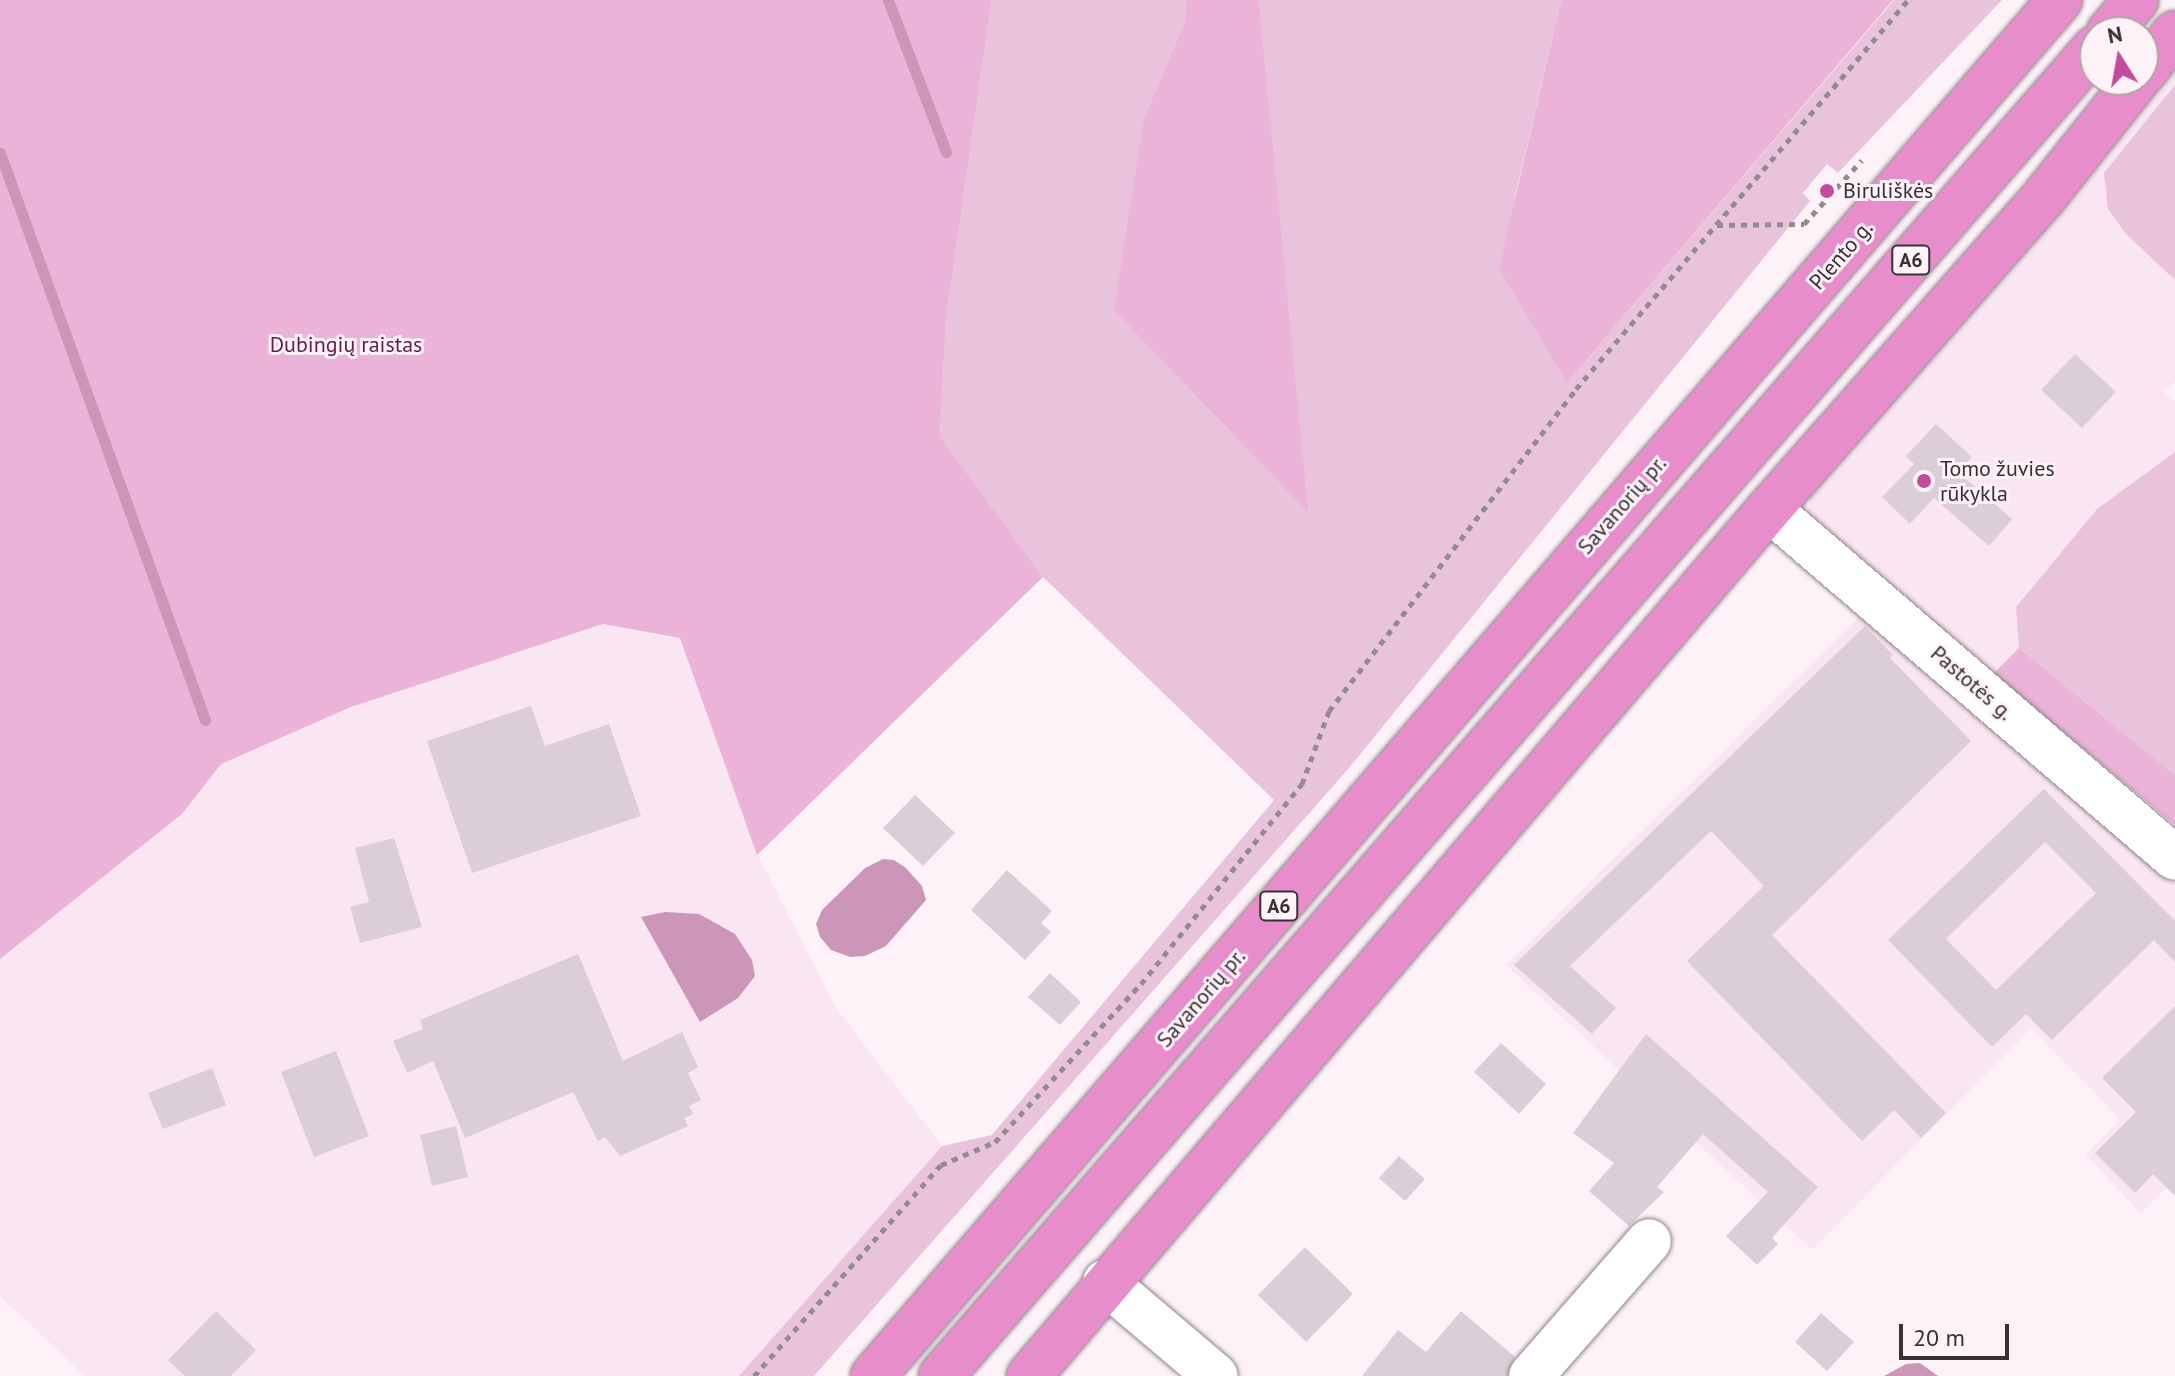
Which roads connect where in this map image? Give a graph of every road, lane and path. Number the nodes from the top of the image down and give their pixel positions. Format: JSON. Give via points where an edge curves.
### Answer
{"nodes":[{"id":1,"x":1908,"y":0,"type":"edge"},
{"id":2,"x":2060,"y":0,"type":"edge"},
{"id":3,"x":2136,"y":0,"type":"edge"},
{"id":4,"x":2122,"y":16,"type":"edge"},
{"id":5,"x":2175,"y":33,"type":"edge"},
{"id":6,"x":2159,"y":53,"type":"edge"},
{"id":7,"x":2079,"y":66,"type":"edge"},
{"id":8,"x":2124,"y":96,"type":"edge"},
{"id":9,"x":1862,"y":160,"type":"dead end"},
{"id":10,"x":1716,"y":225,"type":"junction"},
{"id":11,"x":1682,"y":435,"type":"joint"},
{"id":12,"x":1769,"y":509,"type":"junction"},
{"id":13,"x":2175,"y":858,"type":"edge"},
{"id":14,"x":1649,"y":1241,"type":"dead end"},
{"id":15,"x":1105,"y":1282,"type":"junction"},
{"id":16,"x":754,"y":1376,"type":"edge"},
{"id":17,"x":873,"y":1376,"type":"edge"},
{"id":18,"x":941,"y":1376,"type":"edge"},
{"id":19,"x":1029,"y":1376,"type":"edge"},
{"id":20,"x":1216,"y":1376,"type":"edge"},
{"id":21,"x":1531,"y":1376,"type":"edge"}],
"edges":[{"from":1,"to":10,"type":"path"},
{"from":2,"to":11,"type":"highway","name":"Plento g.","number":"A6"},
{"from":3,"to":4,"type":"highway"},
{"from":5,"to":6,"type":"highway"},
{"from":7,"to":18,"type":"highway","number":"A6"},
{"from":8,"to":12,"type":"highway","via":[[2044,197]]},
{"from":9,"to":10,"type":"path","via":[[1804,224]]},
{"from":10,"to":16,"type":"path","via":[[1576,389],[1338,699],[1302,784],[1141,984],[995,1142],[941,1165]]},
{"from":11,"to":17,"type":"highway","name":"Savanorių pr.","number":"A6"},
{"from":12,"to":13,"type":"street","name":"Pastotės g."},
{"from":12,"to":15,"type":"highway"},
{"from":14,"to":21,"type":"street"},
{"from":15,"to":19,"type":"highway"},
{"from":15,"to":20,"type":"street"}]}
